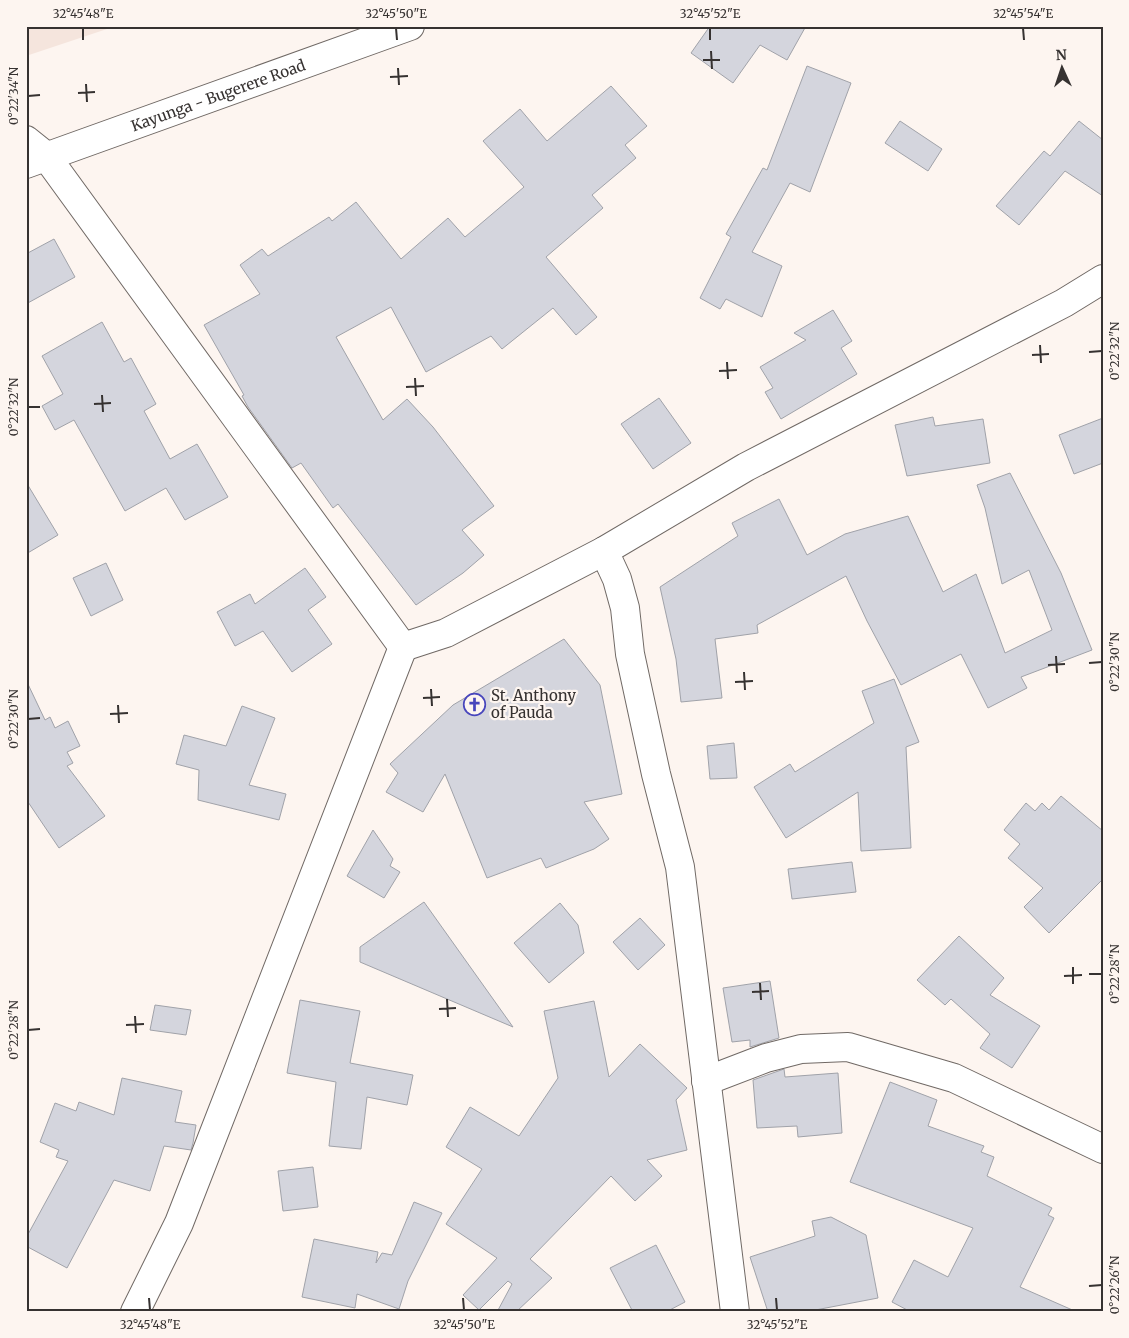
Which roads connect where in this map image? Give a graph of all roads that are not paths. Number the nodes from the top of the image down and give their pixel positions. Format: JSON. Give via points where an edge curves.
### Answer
{"nodes":[{"id":1,"x":410,"y":26,"type":"edge"},
{"id":2,"x":33,"y":153,"type":"edge"},
{"id":3,"x":1103,"y":278,"type":"edge"},
{"id":4,"x":604,"y":551,"type":"junction"},
{"id":5,"x":403,"y":647,"type":"junction"},
{"id":6,"x":706,"y":1080,"type":"junction"},
{"id":7,"x":1103,"y":1149,"type":"edge"},
{"id":8,"x":135,"y":1312,"type":"edge"},
{"id":9,"x":735,"y":1312,"type":"edge"}],
"edges":[{"from":1,"to":2,"type":"street","name":"Kayunga - Bugerere Road"},
{"from":2,"to":5,"type":"street"},
{"from":3,"to":4,"type":"street","via":[[1064,303],[746,468]]},
{"from":4,"to":5,"type":"street","via":[[446,633]]},
{"from":4,"to":6,"type":"street","via":[[617,579],[625,608],[630,654],[680,867]]},
{"from":5,"to":8,"type":"street","via":[[179,1223]]},
{"from":6,"to":7,"type":"street","via":[[802,1049],[848,1047],[954,1078]]},
{"from":6,"to":9,"type":"street"}]}
